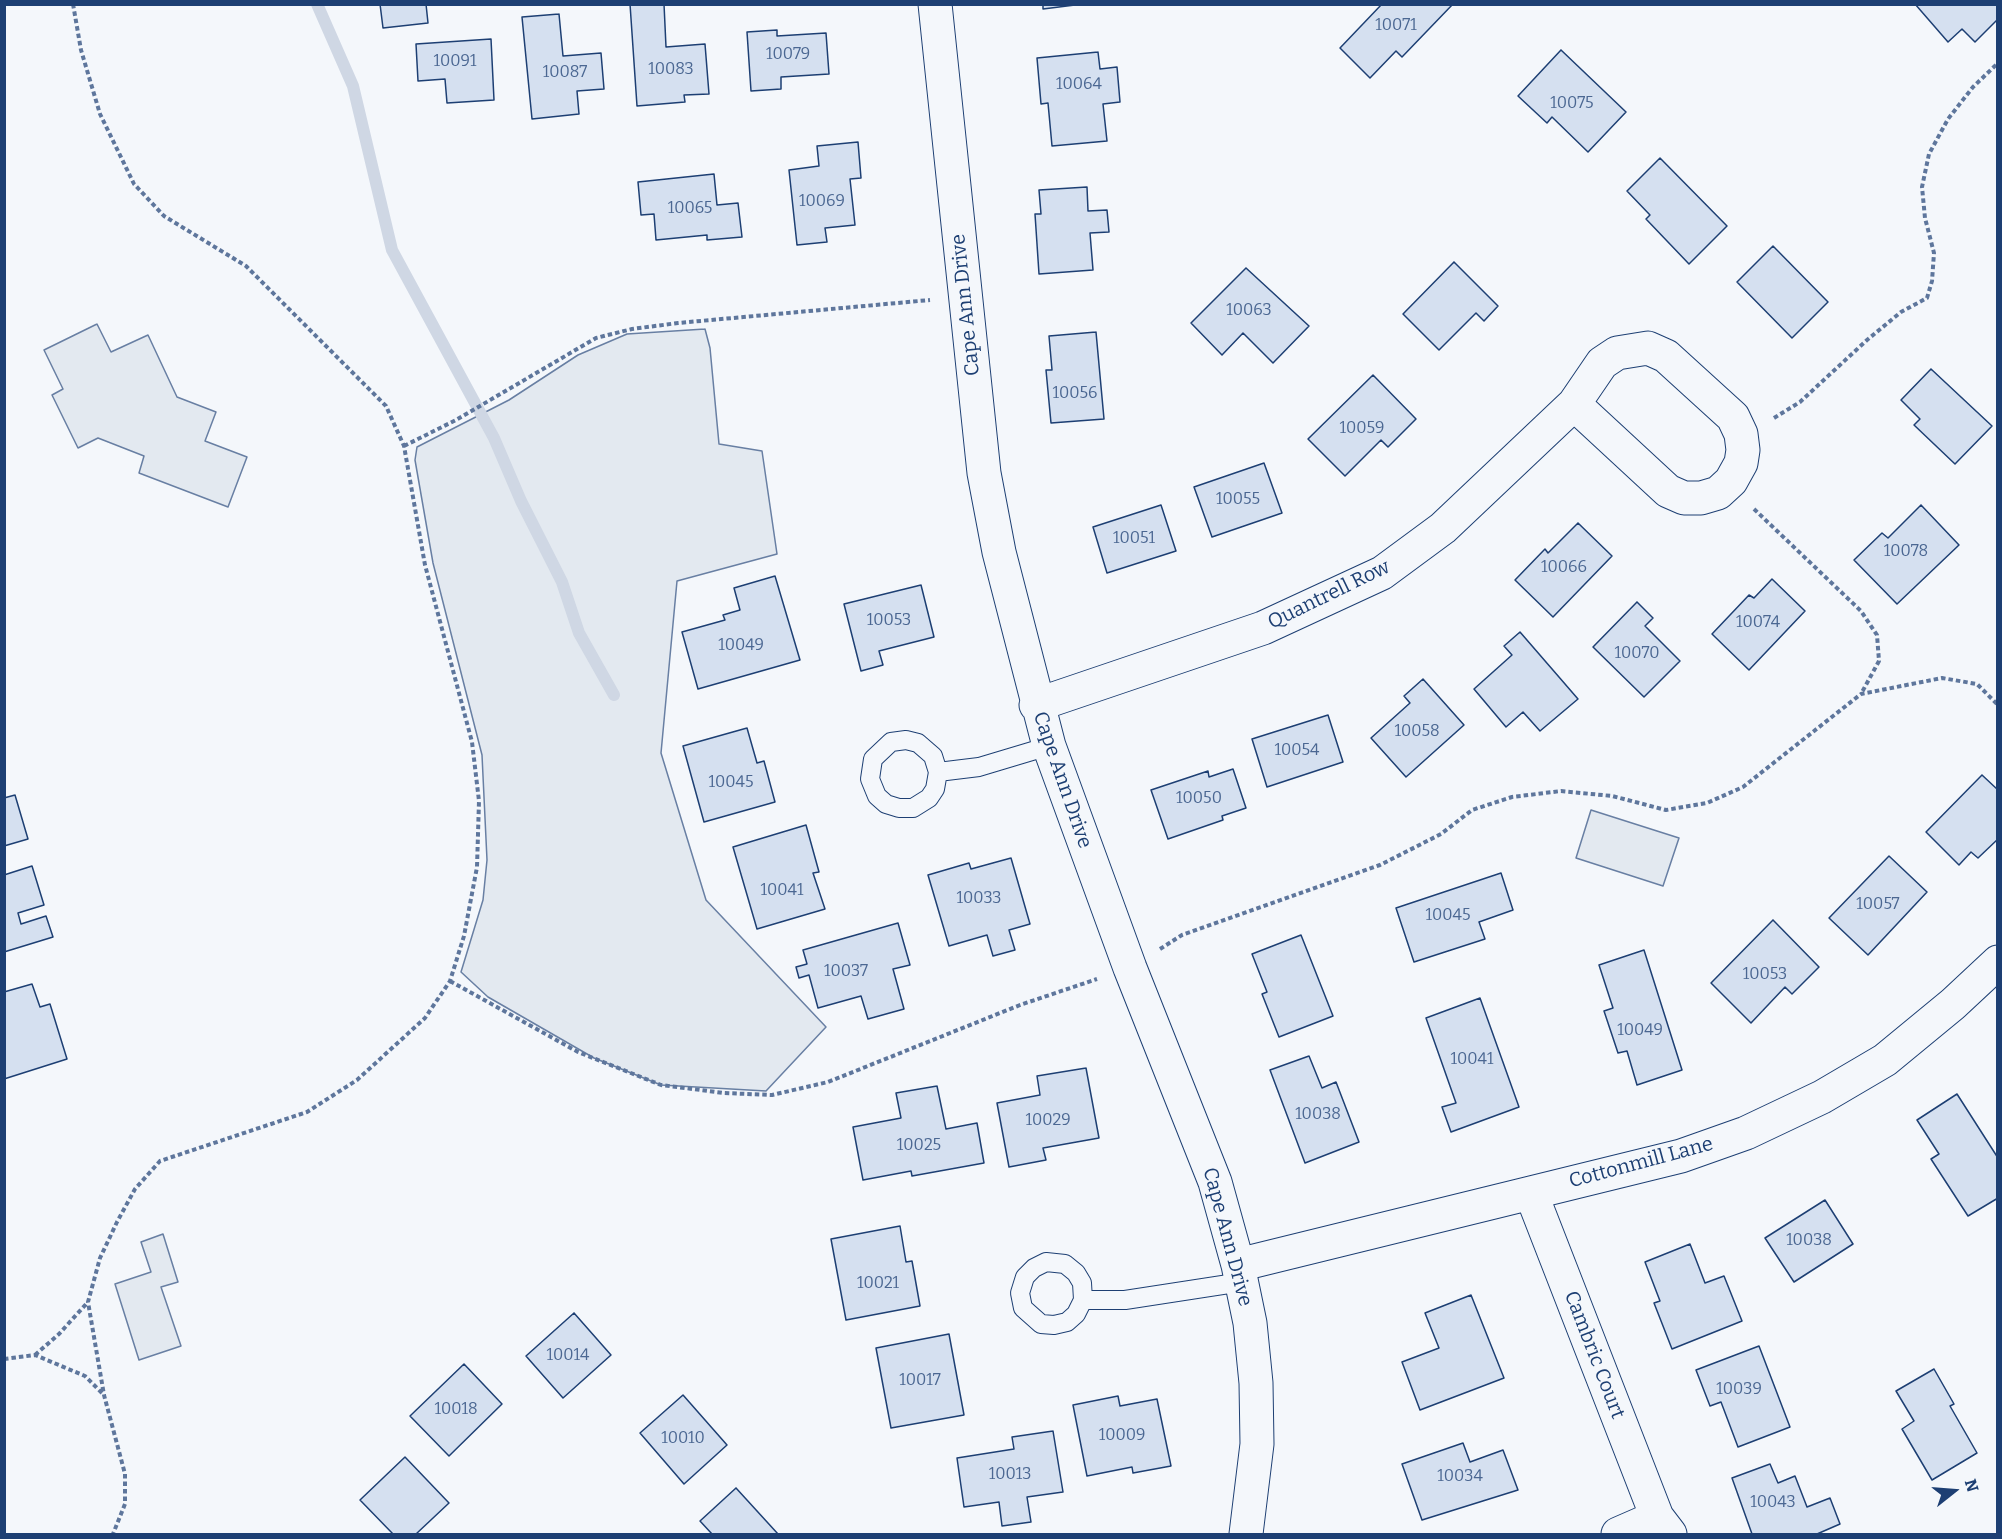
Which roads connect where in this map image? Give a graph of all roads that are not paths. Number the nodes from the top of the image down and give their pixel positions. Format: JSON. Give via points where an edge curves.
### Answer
{"nodes":[{"id":1,"x":935,"y":4,"type":"edge"},
{"id":2,"x":1574,"y":404,"type":"junction"},
{"id":3,"x":1036,"y":705,"type":"junction"},
{"id":4,"x":1049,"y":746,"type":"junction"},
{"id":5,"x":938,"y":772,"type":"dead end"},
{"id":6,"x":1998,"y":962,"type":"edge"},
{"id":7,"x":1531,"y":1193,"type":"junction"},
{"id":8,"x":1240,"y":1274,"type":"junction"},
{"id":9,"x":1083,"y":1300,"type":"dead end"},
{"id":10,"x":1664,"y":1526,"type":"edge"},
{"id":11,"x":1246,"y":1534,"type":"edge"},
{"id":12,"x":1618,"y":1534,"type":"edge"}],
"edges":[{"from":1,"to":3,"type":"street","name":"Cape Ann Drive","via":[[984,473]]},
{"from":2,"to":2,"type":"street","name":"Quantrell Row","via":[[1668,491],[1684,498],[1718,494],[1742,463],[1741,434],[1733,417],[1665,356],[1648,348],[1617,353],[1602,363]]},
{"from":2,"to":3,"type":"street","name":"Quantrell Row","via":[[1443,528],[1382,573],[1263,628]]},
{"from":3,"to":4,"type":"street","name":"Cape Ann Drive"},
{"from":4,"to":5,"type":"lane","via":[[979,767]]},
{"from":4,"to":8,"type":"street","name":"Cape Ann Drive","via":[[1130,968],[1215,1182]]},
{"from":6,"to":7,"type":"street","name":"Cottonmill Lane","via":[[1885,1060],[1822,1097],[1746,1133],[1681,1156]]},
{"from":7,"to":8,"type":"street","name":"Cottonmill Lane"},
{"from":7,"to":10,"type":"street","name":"Cambric Court"},
{"from":8,"to":9,"type":"lane","via":[[1125,1300]]},
{"from":8,"to":11,"type":"street","name":"Cape Ann Drive","via":[[1256,1383],[1257,1444]]},
{"from":10,"to":12,"type":"street","name":"Cambric Court"}]}
